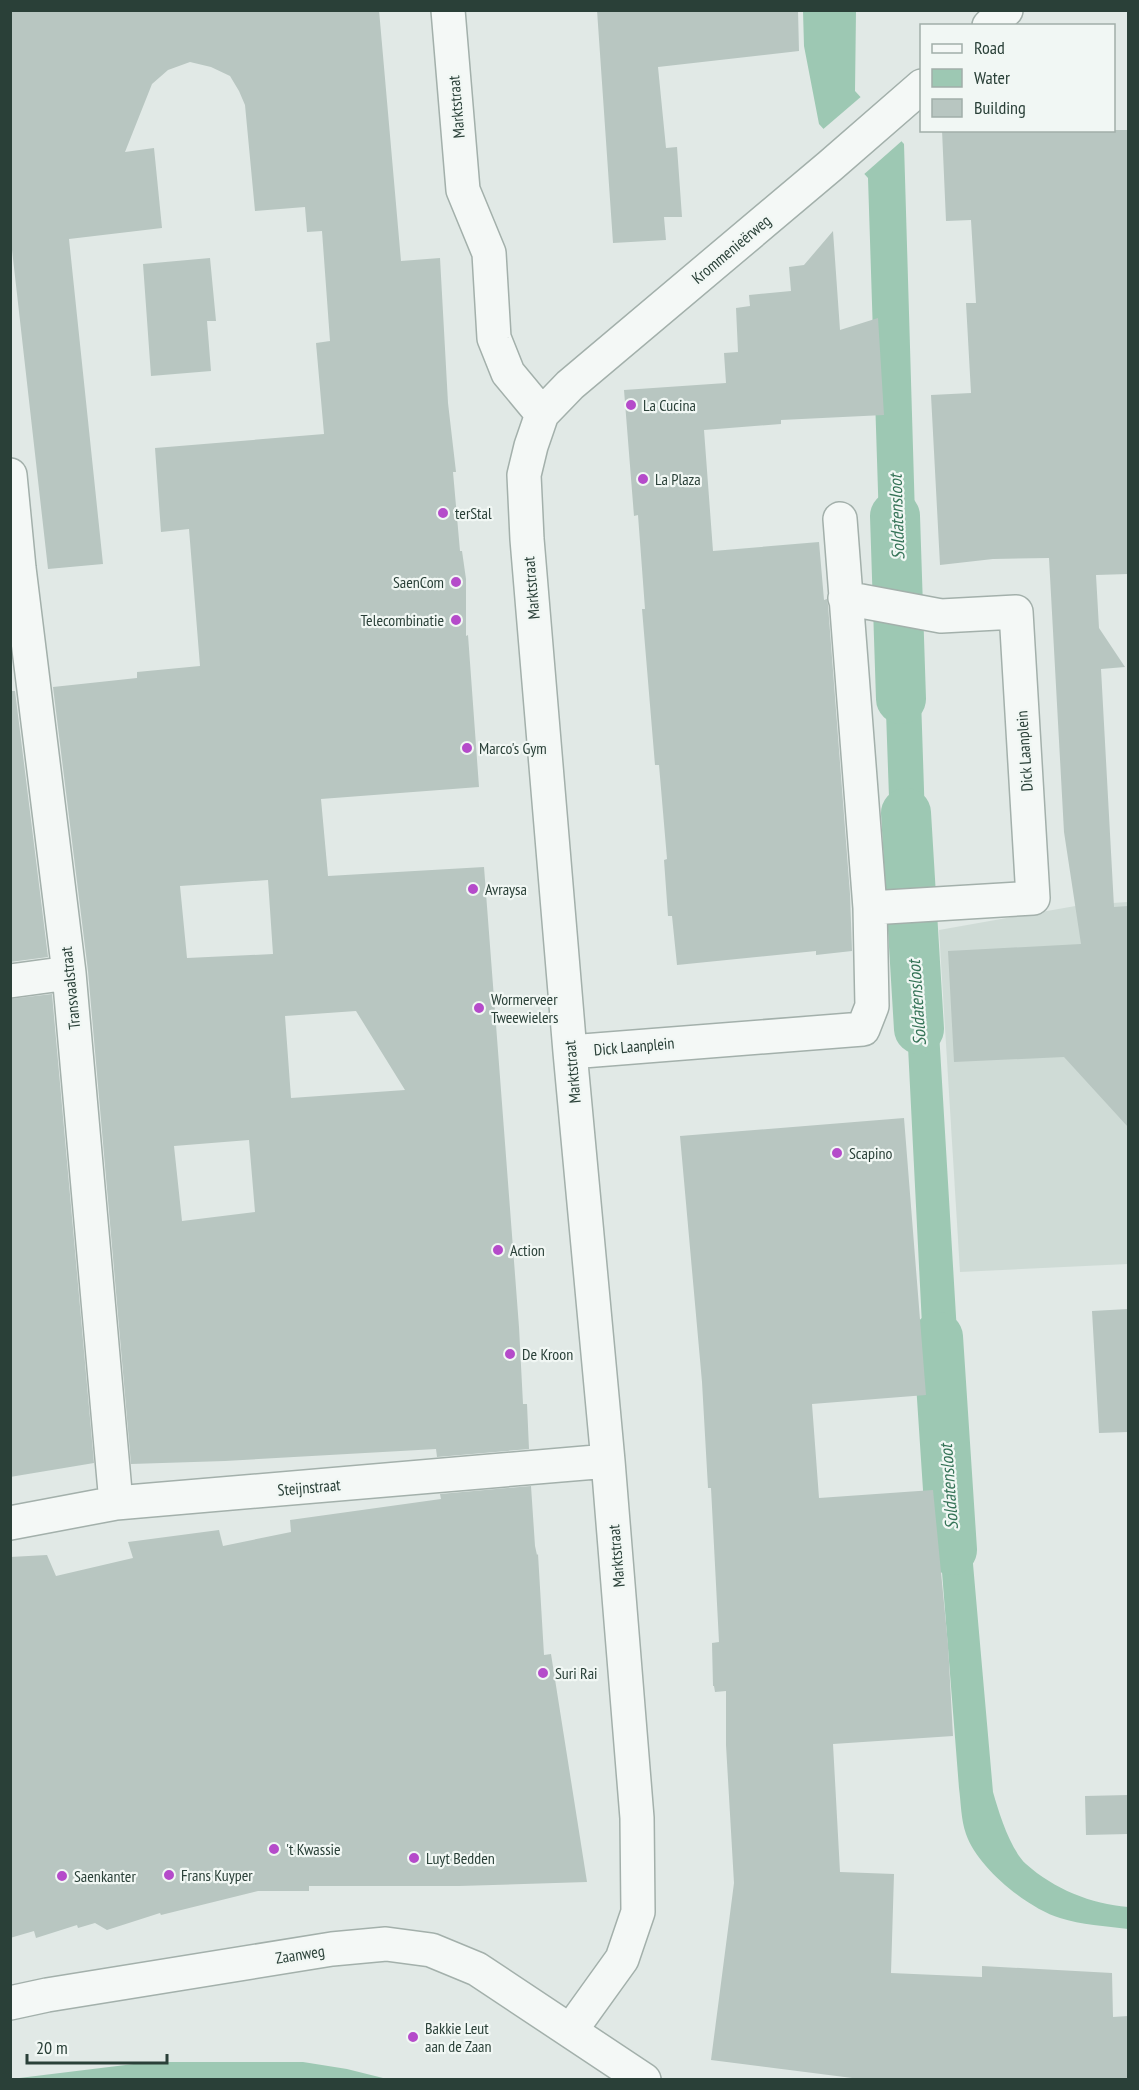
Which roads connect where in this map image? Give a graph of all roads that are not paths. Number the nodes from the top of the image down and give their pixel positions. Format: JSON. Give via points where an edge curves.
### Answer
{"nodes":[{"id":1,"x":448,"y":10,"type":"edge"},
{"id":2,"x":1006,"y":10,"type":"edge"},
{"id":3,"x":991,"y":24,"type":"edge"},
{"id":4,"x":913,"y":93,"type":"edge"},
{"id":5,"x":542,"y":414,"type":"junction"},
{"id":6,"x":10,"y":475,"type":"edge"},
{"id":7,"x":840,"y":519,"type":"dead end"},
{"id":8,"x":845,"y":598,"type":"junction"},
{"id":9,"x":884,"y":907,"type":"junction"},
{"id":10,"x":69,"y":973,"type":"junction"},
{"id":11,"x":10,"y":981,"type":"edge"},
{"id":12,"x":570,"y":1052,"type":"junction"},
{"id":13,"x":609,"y":1461,"type":"junction"},
{"id":14,"x":116,"y":1503,"type":"junction"},
{"id":15,"x":10,"y":1523,"type":"edge"},
{"id":16,"x":10,"y":2003,"type":"edge"},
{"id":17,"x":571,"y":2030,"type":"junction"},
{"id":18,"x":644,"y":2079,"type":"edge"}],
"edges":[{"from":1,"to":5,"type":"street","name":"Marktstraat","via":[[463,190],[489,253],[494,338],[508,373]]},
{"from":2,"to":3,"type":"street"},
{"from":4,"to":5,"type":"street","name":"Krommenieërweg"},
{"from":5,"to":12,"type":"street","name":"Marktstraat","via":[[524,475]]},
{"from":6,"to":10,"type":"street","name":"Transvaalstraat"},
{"from":7,"to":8,"type":"street","name":"Dick Laanplein"},
{"from":8,"to":9,"type":"street","name":"Dick Laanplein"},
{"from":8,"to":9,"type":"street","name":"Dick Laanplein","via":[[941,616],[1016,612],[1033,897]]},
{"from":9,"to":12,"type":"street","name":"Dick Laanplein","via":[[872,1006],[863,1029]]},
{"from":10,"to":11,"type":"street"},
{"from":10,"to":14,"type":"street","name":"Transvaalstraat"},
{"from":12,"to":13,"type":"street","name":"Marktstraat"},
{"from":13,"to":14,"type":"street","name":"Steijnstraat"},
{"from":13,"to":17,"type":"street","name":"Marktstraat","via":[[637,1818],[638,1912],[622,1959]]},
{"from":14,"to":15,"type":"street","name":"Steijnstraat"},
{"from":16,"to":17,"type":"street","name":"Zaanweg","via":[[332,1949],[386,1944],[431,1950],[477,1969]]},
{"from":17,"to":18,"type":"street","name":"Zaanweg"}]}
